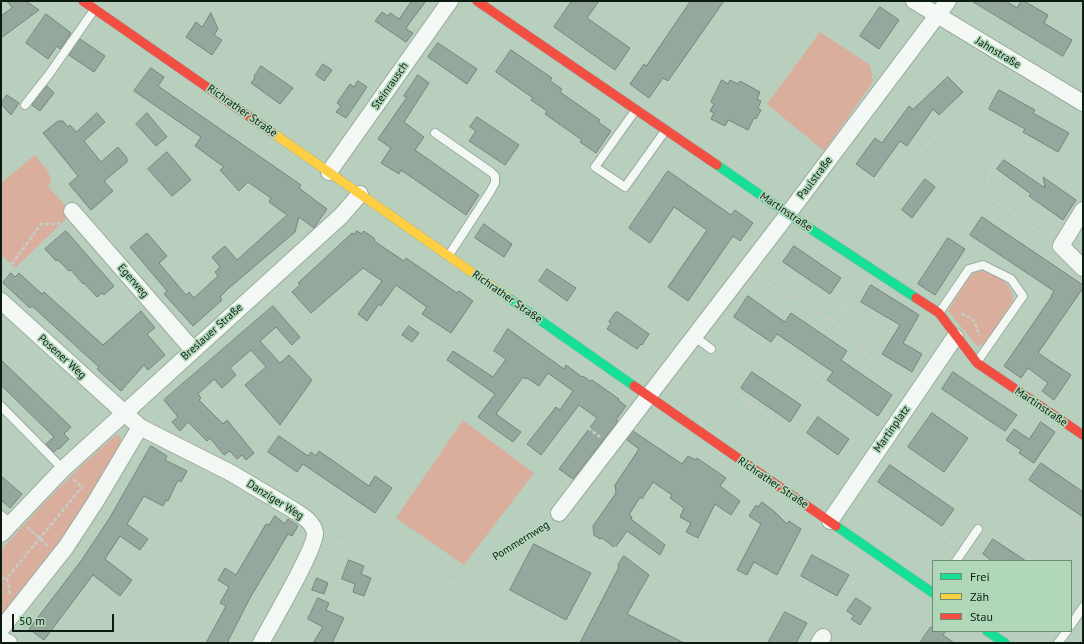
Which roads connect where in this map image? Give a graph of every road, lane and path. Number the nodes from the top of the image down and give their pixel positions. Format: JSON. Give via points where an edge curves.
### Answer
{"nodes":[{"id":1,"x":82,"y":1,"type":"edge"},
{"id":2,"x":450,"y":1,"type":"edge"},
{"id":3,"x":477,"y":1,"type":"edge"},
{"id":4,"x":914,"y":1,"type":"edge"},
{"id":5,"x":948,"y":1,"type":"edge"},
{"id":6,"x":94,"y":9,"type":"junction"},
{"id":7,"x":937,"y":16,"type":"junction"},
{"id":8,"x":999,"y":87,"type":"dead end"},
{"id":9,"x":1083,"y":103,"type":"edge"},
{"id":10,"x":25,"y":105,"type":"dead end"},
{"id":11,"x":635,"y":110,"type":"junction"},
{"id":12,"x":963,"y":114,"type":"junction"},
{"id":13,"x":665,"y":130,"type":"junction"},
{"id":14,"x":435,"y":133,"type":"dead end"},
{"id":15,"x":329,"y":172,"type":"junction"},
{"id":16,"x":882,"y":189,"type":"dead end"},
{"id":17,"x":360,"y":194,"type":"junction"},
{"id":18,"x":1083,"y":210,"type":"edge"},
{"id":19,"x":72,"y":211,"type":"joint"},
{"id":20,"x":788,"y":214,"type":"junction"},
{"id":21,"x":1061,"y":246,"type":"junction"},
{"id":22,"x":448,"y":256,"type":"junction"},
{"id":23,"x":869,"y":267,"type":"junction"},
{"id":24,"x":747,"y":268,"type":"junction"},
{"id":25,"x":1083,"y":268,"type":"edge"},
{"id":26,"x":1,"y":279,"type":"edge"},
{"id":27,"x":1,"y":301,"type":"edge"},
{"id":28,"x":842,"y":307,"type":"junction"},
{"id":29,"x":715,"y":310,"type":"junction"},
{"id":30,"x":939,"y":313,"type":"junction"},
{"id":31,"x":830,"y":320,"type":"junction"},
{"id":32,"x":893,"y":330,"type":"dead end"},
{"id":33,"x":695,"y":337,"type":"junction"},
{"id":34,"x":955,"y":337,"type":"junction"},
{"id":35,"x":711,"y":349,"type":"dead end"},
{"id":36,"x":193,"y":350,"type":"junction"},
{"id":37,"x":681,"y":355,"type":"junction"},
{"id":38,"x":976,"y":363,"type":"junction"},
{"id":39,"x":738,"y":366,"type":"dead end"},
{"id":40,"x":726,"y":386,"type":"junction"},
{"id":41,"x":917,"y":392,"type":"junction"},
{"id":42,"x":649,"y":397,"type":"junction"},
{"id":43,"x":750,"y":402,"type":"junction"},
{"id":44,"x":1,"y":406,"type":"edge"},
{"id":45,"x":123,"y":413,"type":"junction"},
{"id":46,"x":140,"y":427,"type":"junction"},
{"id":47,"x":892,"y":429,"type":"junction"},
{"id":48,"x":1003,"y":436,"type":"dead end"},
{"id":49,"x":1083,"y":436,"type":"edge"},
{"id":50,"x":611,"y":446,"type":"junction"},
{"id":51,"x":732,"y":450,"type":"junction"},
{"id":52,"x":877,"y":451,"type":"junction"},
{"id":53,"x":544,"y":457,"type":"dead end"},
{"id":54,"x":63,"y":469,"type":"junction"},
{"id":55,"x":231,"y":473,"type":"junction"},
{"id":56,"x":859,"y":477,"type":"junction"},
{"id":57,"x":1023,"y":486,"type":"dead end"},
{"id":58,"x":82,"y":487,"type":"junction"},
{"id":59,"x":96,"y":501,"type":"junction"},
{"id":60,"x":953,"y":502,"type":"dead end"},
{"id":61,"x":560,"y":513,"type":"junction"},
{"id":62,"x":830,"y":521,"type":"junction"},
{"id":63,"x":7,"y":523,"type":"edge"},
{"id":64,"x":1083,"y":526,"type":"edge"},
{"id":65,"x":978,"y":529,"type":"dead end"},
{"id":66,"x":315,"y":534,"type":"junction"},
{"id":67,"x":40,"y":538,"type":"junction"},
{"id":68,"x":625,"y":542,"type":"dead end"},
{"id":69,"x":964,"y":550,"type":"junction"},
{"id":70,"x":59,"y":556,"type":"junction"},
{"id":71,"x":957,"y":560,"type":"edge"},
{"id":72,"x":979,"y":560,"type":"edge"},
{"id":73,"x":862,"y":565,"type":"dead end"},
{"id":74,"x":1,"y":578,"type":"edge"},
{"id":75,"x":7,"y":578,"type":"junction"},
{"id":76,"x":454,"y":584,"type":"junction"},
{"id":77,"x":932,"y":592,"type":"edge"},
{"id":78,"x":1083,"y":607,"type":"edge"},
{"id":79,"x":14,"y":613,"type":"junction"},
{"id":80,"x":1072,"y":624,"type":"edge"},
{"id":81,"x":1,"y":629,"type":"edge"},
{"id":82,"x":989,"y":632,"type":"edge"},
{"id":83,"x":1066,"y":632,"type":"edge"},
{"id":84,"x":1,"y":639,"type":"edge"},
{"id":85,"x":821,"y":640,"type":"edge"},
{"id":86,"x":9,"y":643,"type":"edge"},
{"id":87,"x":131,"y":643,"type":"edge"},
{"id":88,"x":261,"y":643,"type":"edge"},
{"id":89,"x":423,"y":643,"type":"edge"},
{"id":90,"x":1005,"y":643,"type":"edge"},
{"id":91,"x":1058,"y":643,"type":"edge"}],
"edges":[{"from":1,"to":6,"type":"street","name":"Richrather Straße"},
{"from":2,"to":15,"type":"street","name":"Steinrausch"},
{"from":3,"to":11,"type":"street","name":"Martinstraße"},
{"from":4,"to":7,"type":"street","name":"Jahnstraße"},
{"from":5,"to":7,"type":"street","name":"Paulstraße"},
{"from":6,"to":10,"type":"lane"},
{"from":6,"to":15,"type":"street","name":"Richrather Straße"},
{"from":7,"to":9,"type":"street","name":"Jahnstraße"},
{"from":7,"to":20,"type":"street","name":"Paulstraße"},
{"from":8,"to":12,"type":"path"},
{"from":11,"to":13,"type":"street","name":"Martinstraße"},
{"from":11,"to":13,"type":"lane","via":[[595,167],[625,187]]},
{"from":12,"to":16,"type":"path","via":[[894,173]]},
{"from":12,"to":21,"type":"path","via":[[1008,145],[992,169],[984,194]]},
{"from":13,"to":20,"type":"street","name":"Martinstraße"},
{"from":14,"to":22,"type":"lane","via":[[495,176],[495,183],[490,192]]},
{"from":15,"to":17,"type":"street","name":"Richrather Straße"},
{"from":17,"to":22,"type":"street","name":"Richrather Straße"},
{"from":17,"to":36,"type":"street","name":"Breslauer Straße","via":[[341,216]]},
{"from":18,"to":21,"type":"street"},
{"from":19,"to":26,"type":"path","via":[[58,224],[41,224]]},
{"from":19,"to":36,"type":"street","name":"Egerweg"},
{"from":20,"to":23,"type":"street","name":"Martinstraße"},
{"from":20,"to":24,"type":"street","name":"Paulstraße"},
{"from":21,"to":25,"type":"street"},
{"from":22,"to":42,"type":"street","name":"Richrather Straße"},
{"from":23,"to":28,"type":"path"},
{"from":23,"to":30,"type":"street","name":"Martinstraße"},
{"from":24,"to":29,"type":"street","name":"Paulstraße"},
{"from":24,"to":31,"type":"path","via":[[790,298],[799,297]]},
{"from":27,"to":45,"type":"street","name":"Posener Weg"},
{"from":28,"to":31,"type":"path"},
{"from":28,"to":32,"type":"path","via":[[884,332]]},
{"from":29,"to":33,"type":"street","name":"Paulstraße"},
{"from":29,"to":47,"type":"path"},
{"from":30,"to":34,"type":"street","name":"Martinstraße"},
{"from":30,"to":38,"type":"lane","via":[[969,269],[983,265],[1011,279],[1023,296]]},
{"from":31,"to":41,"type":"path","via":[[860,342],[860,350]]},
{"from":33,"to":35,"type":"lane"},
{"from":33,"to":37,"type":"street","name":"Paulstraße"},
{"from":34,"to":38,"type":"street","name":"Martinstraße"},
{"from":34,"to":41,"type":"street","name":"Martinplatz"},
{"from":36,"to":45,"type":"street","name":"Breslauer Straße"},
{"from":37,"to":40,"type":"path"},
{"from":37,"to":42,"type":"street","name":"Paulstraße"},
{"from":38,"to":49,"type":"street","name":"Martinstraße"},
{"from":39,"to":40,"type":"path","via":[[740,368]]},
{"from":40,"to":43,"type":"path"},
{"from":41,"to":47,"type":"street","name":"Martinplatz"},
{"from":41,"to":48,"type":"path","via":[[958,417],[967,410]]},
{"from":42,"to":50,"type":"street","name":"Pommernweg"},
{"from":42,"to":51,"type":"street","name":"Richrather Straße"},
{"from":43,"to":51,"type":"path","via":[[731,432]]},
{"from":43,"to":51,"type":"path","via":[[773,418],[772,424],[755,432]]},
{"from":44,"to":54,"type":"lane"},
{"from":45,"to":46,"type":"street","name":"Danziger Weg"},
{"from":45,"to":54,"type":"street","name":"Breslauer Straße"},
{"from":46,"to":55,"type":"street","name":"Danziger Weg"},
{"from":46,"to":59,"type":"street"},
{"from":47,"to":52,"type":"street","name":"Martinplatz"},
{"from":50,"to":53,"type":"path","via":[[575,418]]},
{"from":50,"to":61,"type":"street","name":"Pommernweg"},
{"from":51,"to":62,"type":"street","name":"Richrather Straße"},
{"from":52,"to":56,"type":"street","name":"Martinplatz"},
{"from":52,"to":60,"type":"path"},
{"from":54,"to":58,"type":"path"},
{"from":54,"to":63,"type":"street","name":"Breslauer Straße"},
{"from":55,"to":66,"type":"street","name":"Danziger Weg","via":[[305,517]]},
{"from":55,"to":87,"type":"path","via":[[185,558]]},
{"from":56,"to":62,"type":"street","name":"Martinplatz"},
{"from":56,"to":69,"type":"path"},
{"from":57,"to":64,"type":"path"},
{"from":58,"to":59,"type":"path"},
{"from":58,"to":67,"type":"path"},
{"from":59,"to":70,"type":"street"},
{"from":61,"to":68,"type":"path","via":[[610,551]]},
{"from":61,"to":76,"type":"path","name":"Pommernweg","via":[[550,524]]},
{"from":62,"to":77,"type":"street","name":"Richrather Straße"},
{"from":63,"to":67,"type":"path"},
{"from":65,"to":69,"type":"lane"},
{"from":66,"to":76,"type":"path"},
{"from":66,"to":88,"type":"street","via":[[310,552]]},
{"from":67,"to":70,"type":"path"},
{"from":67,"to":75,"type":"path"},
{"from":69,"to":71,"type":"lane"},
{"from":69,"to":72,"type":"path"},
{"from":70,"to":79,"type":"street"},
{"from":73,"to":85,"type":"path"},
{"from":74,"to":75,"type":"path"},
{"from":75,"to":79,"type":"path"},
{"from":76,"to":89,"type":"path","name":"Pommernweg"},
{"from":78,"to":80,"type":"lane"},
{"from":79,"to":81,"type":"street"},
{"from":82,"to":90,"type":"street"},
{"from":83,"to":91,"type":"lane"},
{"from":84,"to":86,"type":"street"}]}
